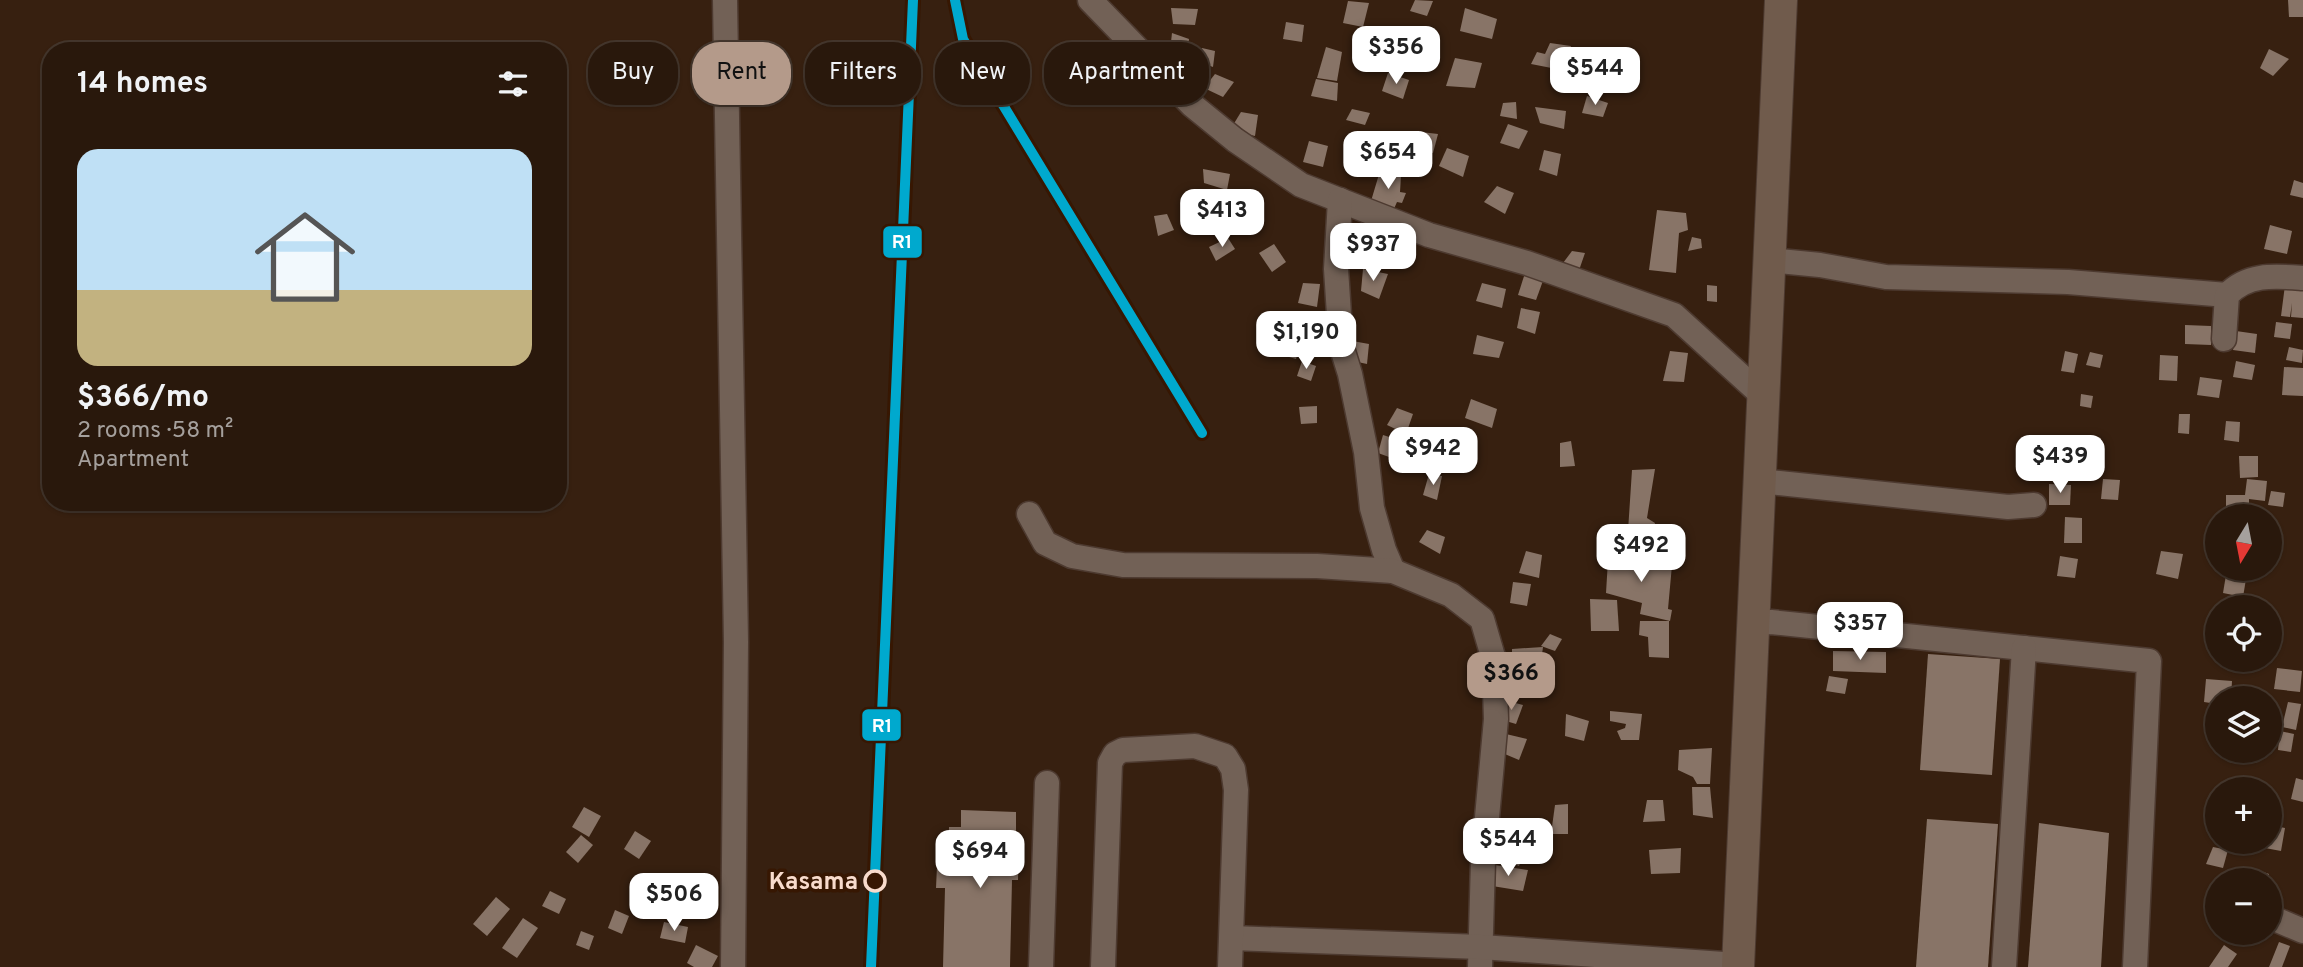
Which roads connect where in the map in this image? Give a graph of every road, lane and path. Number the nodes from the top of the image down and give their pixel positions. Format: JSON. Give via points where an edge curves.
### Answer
{"nodes":[{"id":1,"x":725,"y":0,"type":"edge"},
{"id":2,"x":1090,"y":0,"type":"edge"},
{"id":3,"x":1781,"y":0,"type":"edge"},
{"id":4,"x":1340,"y":200,"type":"junction"},
{"id":5,"x":1769,"y":260,"type":"junction"},
{"id":6,"x":2303,"y":278,"type":"edge"},
{"id":7,"x":2227,"y":295,"type":"junction"},
{"id":8,"x":2224,"y":339,"type":"dead end"},
{"id":9,"x":1763,"y":396,"type":"junction"},
{"id":10,"x":1760,"y":481,"type":"junction"},
{"id":11,"x":2034,"y":505,"type":"dead end"},
{"id":12,"x":1028,"y":514,"type":"dead end"},
{"id":13,"x":1393,"y":571,"type":"junction"},
{"id":14,"x":1753,"y":623,"type":"junction"},
{"id":15,"x":2024,"y":648,"type":"junction"},
{"id":16,"x":1047,"y":783,"type":"dead end"},
{"id":17,"x":2282,"y":922,"type":"edge"},
{"id":18,"x":2303,"y":932,"type":"edge"},
{"id":19,"x":1232,"y":938,"type":"junction"},
{"id":20,"x":1481,"y":957,"type":"edge"},
{"id":21,"x":1738,"y":966,"type":"edge"},
{"id":22,"x":733,"y":967,"type":"edge"},
{"id":23,"x":1041,"y":967,"type":"edge"},
{"id":24,"x":1103,"y":967,"type":"edge"},
{"id":25,"x":1230,"y":967,"type":"edge"},
{"id":26,"x":2004,"y":967,"type":"edge"},
{"id":27,"x":2135,"y":967,"type":"edge"}],
"edges":[{"from":1,"to":22,"type":"street","via":[[736,642]]},
{"from":2,"to":4,"type":"street","via":[[1200,112],[1301,185]]},
{"from":3,"to":5,"type":"main road"},
{"from":4,"to":9,"type":"street","via":[[1429,235],[1527,262],[1674,315]]},
{"from":4,"to":13,"type":"street","via":[[1336,269],[1341,345],[1366,452],[1372,508]]},
{"from":5,"to":7,"type":"street","via":[[1886,277],[2068,282]]},
{"from":5,"to":9,"type":"main road"},
{"from":6,"to":7,"type":"street","via":[[2248,279]]},
{"from":7,"to":8,"type":"street"},
{"from":9,"to":10,"type":"main road"},
{"from":10,"to":11,"type":"street","via":[[2008,507]]},
{"from":10,"to":14,"type":"main road"},
{"from":12,"to":13,"type":"street","via":[[1045,543],[1072,556],[1123,565]]},
{"from":13,"to":20,"type":"street","via":[[1451,595],[1482,619],[1494,660],[1496,719],[1483,861]]},
{"from":14,"to":15,"type":"street"},
{"from":14,"to":21,"type":"main road"},
{"from":15,"to":26,"type":"street"},
{"from":15,"to":27,"type":"street","via":[[2149,661]]},
{"from":16,"to":23,"type":"street"},
{"from":17,"to":18,"type":"street"},
{"from":19,"to":20,"type":"street"},
{"from":19,"to":24,"type":"street","via":[[1233,769],[1225,756],[1195,746],[1123,750],[1110,764]]},
{"from":19,"to":25,"type":"street"},
{"from":20,"to":21,"type":"street"}]}
